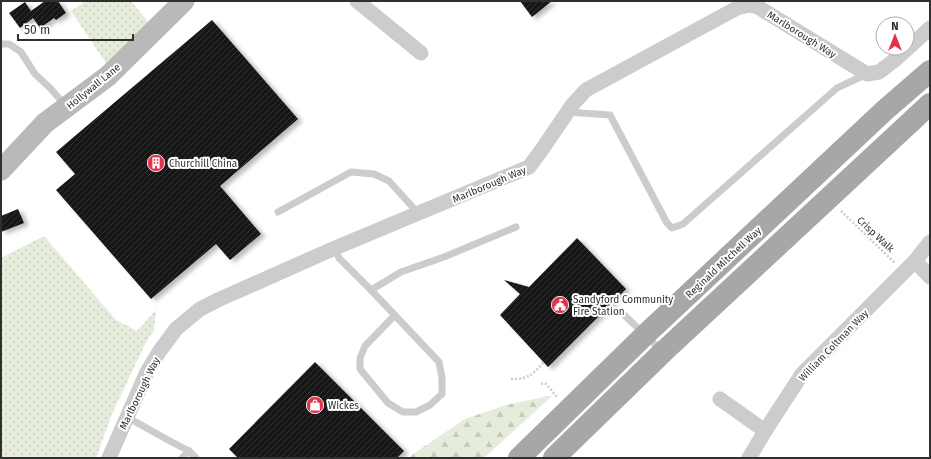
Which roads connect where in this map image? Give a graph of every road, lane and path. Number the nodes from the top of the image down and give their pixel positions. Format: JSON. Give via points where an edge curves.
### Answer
{"nodes":[{"id":1,"x":184,"y":1,"type":"edge"},
{"id":2,"x":356,"y":1,"type":"edge"},
{"id":3,"x":930,"y":28,"type":"edge"},
{"id":4,"x":1,"y":44,"type":"edge"},
{"id":5,"x":421,"y":53,"type":"dead end"},
{"id":6,"x":930,"y":70,"type":"edge"},
{"id":7,"x":867,"y":74,"type":"junction"},
{"id":8,"x":930,"y":104,"type":"edge"},
{"id":9,"x":67,"y":107,"type":"junction"},
{"id":10,"x":567,"y":112,"type":"junction"},
{"id":11,"x":1,"y":170,"type":"edge"},
{"id":12,"x":838,"y":207,"type":"dead end"},
{"id":13,"x":278,"y":212,"type":"dead end"},
{"id":14,"x":418,"y":214,"type":"junction"},
{"id":15,"x":516,"y":227,"type":"dead end"},
{"id":16,"x":930,"y":242,"type":"edge"},
{"id":17,"x":335,"y":248,"type":"junction"},
{"id":18,"x":915,"y":261,"type":"junction"},
{"id":19,"x":904,"y":271,"type":"junction"},
{"id":20,"x":930,"y":277,"type":"edge"},
{"id":21,"x":371,"y":290,"type":"junction"},
{"id":22,"x":620,"y":311,"type":"dead end"},
{"id":23,"x":395,"y":315,"type":"junction"},
{"id":24,"x":645,"y":335,"type":"junction"},
{"id":25,"x":663,"y":352,"type":"junction"},
{"id":26,"x":544,"y":362,"type":"dead end"},
{"id":27,"x":511,"y":379,"type":"dead end"},
{"id":28,"x":541,"y":384,"type":"dead end"},
{"id":29,"x":558,"y":398,"type":"dead end"},
{"id":30,"x":720,"y":399,"type":"dead end"},
{"id":31,"x":127,"y":417,"type":"junction"},
{"id":32,"x":765,"y":431,"type":"junction"},
{"id":33,"x":189,"y":451,"type":"junction"},
{"id":34,"x":109,"y":458,"type":"edge"},
{"id":35,"x":182,"y":458,"type":"edge"},
{"id":36,"x":196,"y":458,"type":"edge"},
{"id":37,"x":519,"y":458,"type":"edge"},
{"id":38,"x":554,"y":458,"type":"edge"},
{"id":39,"x":749,"y":458,"type":"edge"}],
"edges":[{"from":1,"to":9,"type":"street","name":"Hollywall Lane","via":[[108,76]]},
{"from":2,"to":5,"type":"street"},
{"from":3,"to":7,"type":"street","via":[[879,72]]},
{"from":4,"to":9,"type":"lane","via":[[9,44],[21,52],[35,74]]},
{"from":6,"to":24,"type":"main road","name":"Reginald Mitchell Way"},
{"from":7,"to":10,"type":"street","name":"Marlborough Way","via":[[758,7],[749,6],[738,8],[586,90]]},
{"from":7,"to":10,"type":"lane","via":[[837,88],[683,224],[672,228],[610,115]]},
{"from":8,"to":25,"type":"main road"},
{"from":9,"to":11,"type":"street","name":"Hollywall Lane","via":[[45,123]]},
{"from":10,"to":14,"type":"street","name":"Marlborough Way","via":[[529,167]]},
{"from":12,"to":19,"type":"path","name":"Crisp Walk"},
{"from":13,"to":14,"type":"lane","via":[[351,172],[374,174],[389,181]]},
{"from":14,"to":17,"type":"street","name":"Marlborough Way"},
{"from":15,"to":21,"type":"lane","via":[[401,272]]},
{"from":16,"to":18,"type":"street","name":"William Coltman Way"},
{"from":17,"to":21,"type":"lane","via":[[339,258]]},
{"from":17,"to":31,"type":"street","name":"Marlborough Way","via":[[200,309],[176,329],[159,352]]},
{"from":18,"to":19,"type":"street","name":"William Coltman Way"},
{"from":18,"to":20,"type":"street"},
{"from":19,"to":32,"type":"street","name":"William Coltman Way","via":[[802,374]]},
{"from":21,"to":23,"type":"lane"},
{"from":22,"to":24,"type":"lane"},
{"from":23,"to":23,"type":"lane","via":[[439,362],[442,394],[430,405],[416,412],[403,412],[388,403],[360,369],[360,358],[365,346]]},
{"from":24,"to":25,"type":"lane"},
{"from":24,"to":37,"type":"main road","name":"Reginald Mitchell Way"},
{"from":25,"to":38,"type":"main road"},
{"from":26,"to":27,"type":"path","via":[[526,378]]},
{"from":28,"to":29,"type":"path","via":[[546,384]]},
{"from":30,"to":32,"type":"street"},
{"from":31,"to":33,"type":"lane"},
{"from":31,"to":34,"type":"street","name":"Marlborough Way"},
{"from":32,"to":39,"type":"street","name":"William Coltman Way"},
{"from":33,"to":35,"type":"lane"},
{"from":33,"to":36,"type":"lane"}]}
